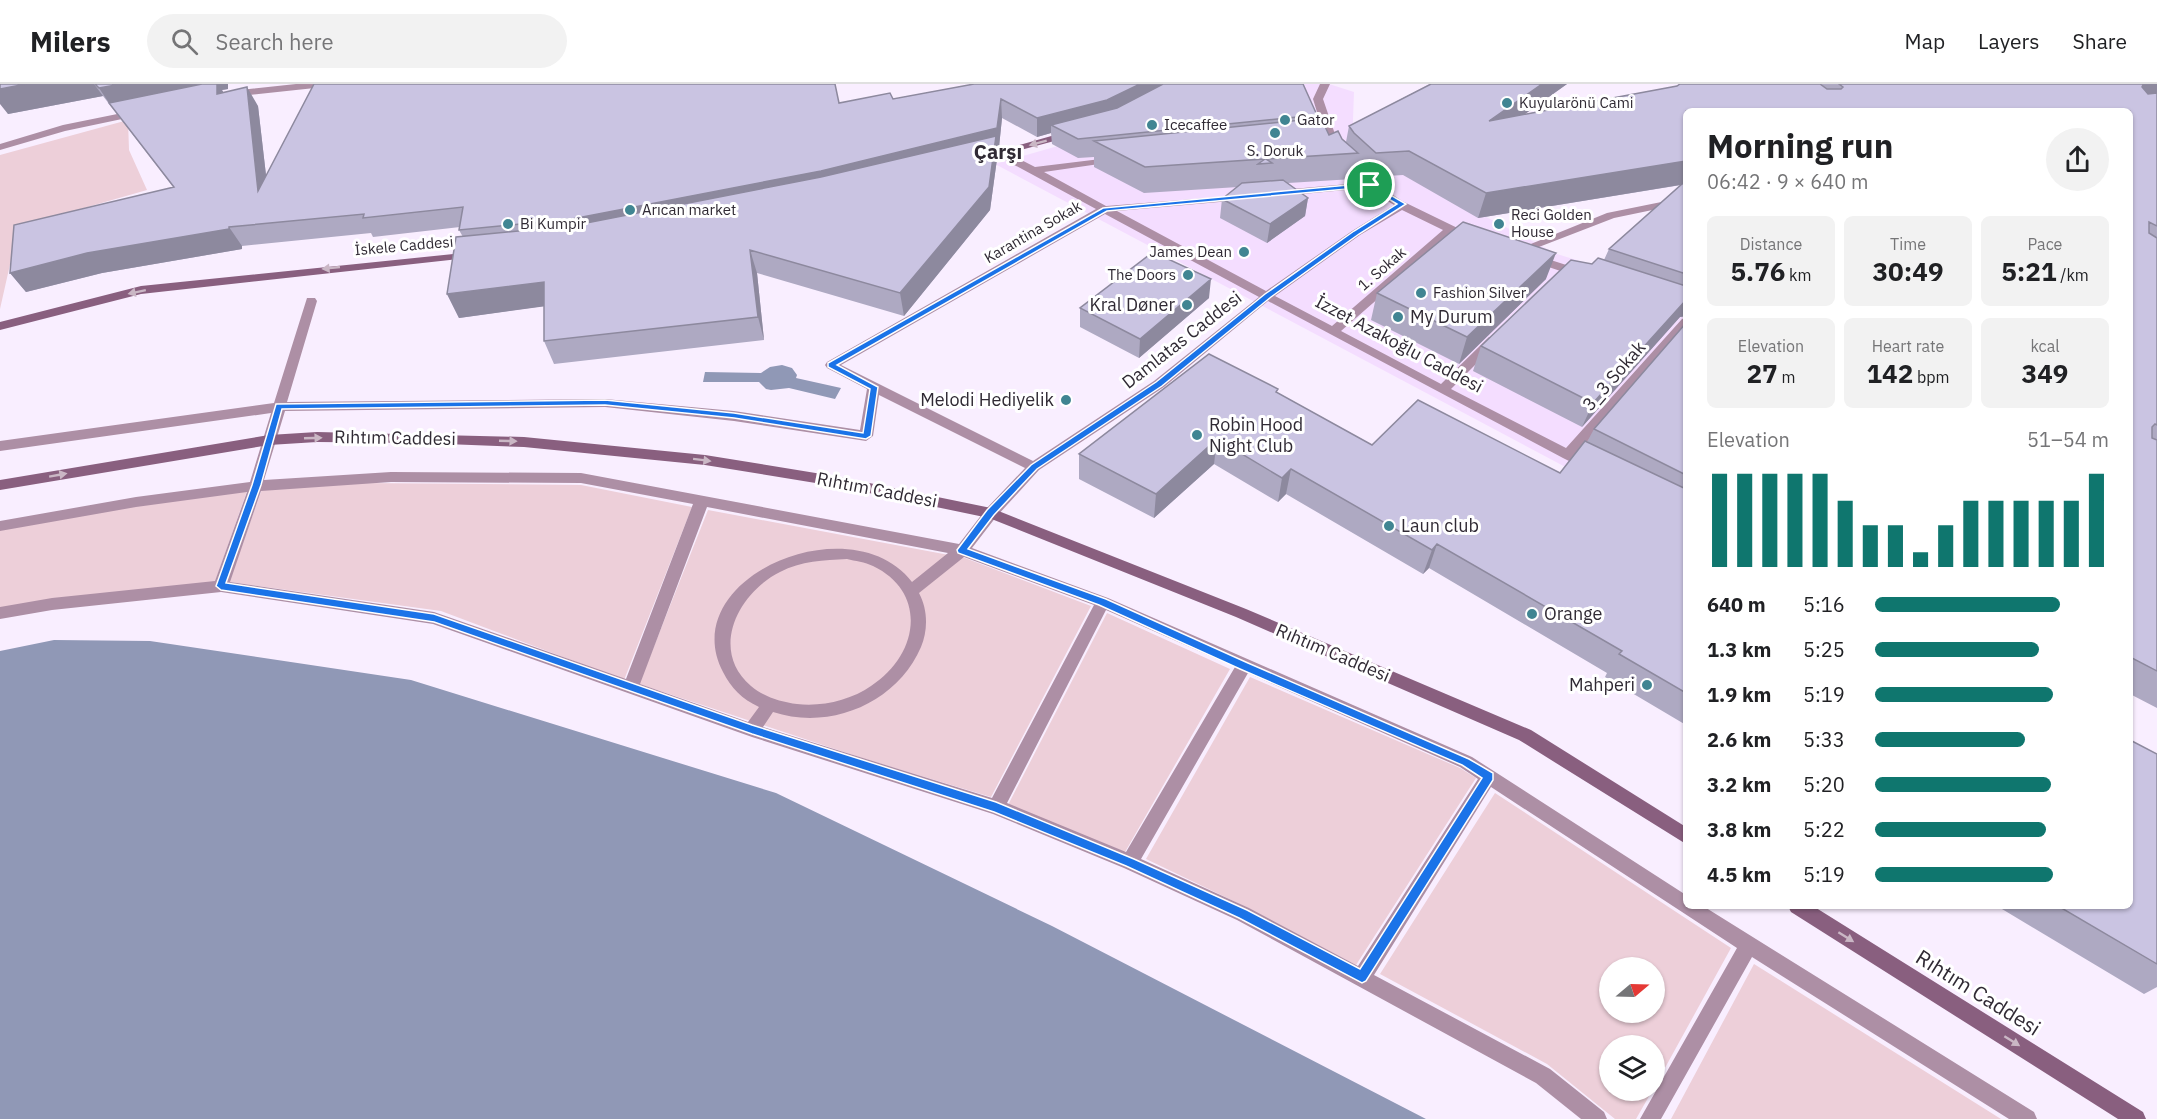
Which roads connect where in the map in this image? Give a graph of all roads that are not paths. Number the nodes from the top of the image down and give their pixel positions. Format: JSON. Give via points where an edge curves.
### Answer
{"nodes":[{"id":1,"x":324,"y":84,"type":"edge"},
{"id":2,"x":1325,"y":84,"type":"edge"},
{"id":3,"x":223,"y":95,"type":"edge"},
{"id":4,"x":143,"y":112,"type":"edge"},
{"id":5,"x":1078,"y":132,"type":"edge"},
{"id":6,"x":0,"y":147,"type":"edge"},
{"id":7,"x":1000,"y":153,"type":"junction"},
{"id":8,"x":1126,"y":158,"type":"edge"},
{"id":9,"x":965,"y":162,"type":"edge"},
{"id":10,"x":1033,"y":171,"type":"junction"},
{"id":11,"x":1370,"y":185,"type":"junction"},
{"id":12,"x":1683,"y":201,"type":"edge"},
{"id":13,"x":1402,"y":204,"type":"junction"},
{"id":14,"x":1105,"y":209,"type":"junction"},
{"id":15,"x":1450,"y":230,"type":"junction"},
{"id":16,"x":1484,"y":241,"type":"edge"},
{"id":17,"x":486,"y":253,"type":"edge"},
{"id":18,"x":1588,"y":276,"type":"edge"},
{"id":19,"x":1268,"y":295,"type":"junction"},
{"id":20,"x":311,"y":301,"type":"dead end"},
{"id":21,"x":1683,"y":325,"type":"edge"},
{"id":22,"x":0,"y":326,"type":"edge"},
{"id":23,"x":1333,"y":331,"type":"junction"},
{"id":24,"x":1500,"y":333,"type":"edge"},
{"id":25,"x":874,"y":387,"type":"junction"},
{"id":26,"x":1442,"y":390,"type":"junction"},
{"id":27,"x":279,"y":406,"type":"junction"},
{"id":28,"x":269,"y":440,"type":"junction"},
{"id":29,"x":0,"y":446,"type":"edge"},
{"id":30,"x":1568,"y":455,"type":"junction"},
{"id":31,"x":1034,"y":467,"type":"junction"},
{"id":32,"x":1598,"y":470,"type":"edge"},
{"id":33,"x":0,"y":485,"type":"edge"},
{"id":34,"x":256,"y":485,"type":"junction"},
{"id":35,"x":701,"y":503,"type":"junction"},
{"id":36,"x":991,"y":513,"type":"junction"},
{"id":37,"x":0,"y":526,"type":"edge"},
{"id":38,"x":962,"y":550,"type":"junction"},
{"id":39,"x":221,"y":586,"type":"junction"},
{"id":40,"x":911,"y":591,"type":"junction"},
{"id":41,"x":1103,"y":602,"type":"junction"},
{"id":42,"x":0,"y":613,"type":"edge"},
{"id":43,"x":1244,"y":666,"type":"junction"},
{"id":44,"x":631,"y":688,"type":"junction"},
{"id":45,"x":769,"y":704,"type":"junction"},
{"id":46,"x":752,"y":730,"type":"junction"},
{"id":47,"x":1489,"y":776,"type":"junction"},
{"id":48,"x":996,"y":807,"type":"junction"},
{"id":49,"x":1683,"y":834,"type":"edge"},
{"id":50,"x":1130,"y":862,"type":"junction"},
{"id":51,"x":1683,"y":904,"type":"edge"},
{"id":52,"x":1691,"y":909,"type":"edge"},
{"id":53,"x":1802,"y":909,"type":"edge"},
{"id":54,"x":1748,"y":946,"type":"junction"},
{"id":55,"x":1362,"y":977,"type":"junction"},
{"id":56,"x":1597,"y":1119,"type":"edge"},
{"id":57,"x":1650,"y":1119,"type":"edge"},
{"id":58,"x":2026,"y":1119,"type":"edge"},
{"id":59,"x":2136,"y":1119,"type":"edge"}],
"edges":[{"from":1,"to":3,"type":"street"},
{"from":2,"to":11,"type":"street","via":[[1318,99],[1325,137],[1343,161]]},
{"from":4,"to":6,"type":"street","via":[[63,128]]},
{"from":5,"to":7,"type":"street","one_way":true},
{"from":7,"to":9,"type":"street"},
{"from":7,"to":10,"type":"street","name":"İzzet Azakoğlu Caddesi"},
{"from":8,"to":10,"type":"street"},
{"from":10,"to":14,"type":"street","name":"İzzet Azakoğlu Caddesi"},
{"from":11,"to":13,"type":"street"},
{"from":11,"to":14,"type":"street","name":"Karantina Sokak"},
{"from":12,"to":18,"type":"street","via":[[1611,215],[1511,251],[1562,273]]},
{"from":13,"to":15,"type":"street"},
{"from":13,"to":19,"type":"street","name":"Damlatas Caddesi"},
{"from":14,"to":19,"type":"street","name":"İzzet Azakoğlu Caddesi"},
{"from":14,"to":25,"type":"street","name":"Karantina Sokak","via":[[831,365]]},
{"from":15,"to":16,"type":"street"},
{"from":15,"to":23,"type":"street","name":"1. Sokak"},
{"from":17,"to":22,"type":"street","name":"İskele Caddesi","one_way":true,"via":[[141,290]]},
{"from":19,"to":23,"type":"street","name":"İzzet Azakoğlu Caddesi"},
{"from":19,"to":31,"type":"street","name":"Damlatas Caddesi","via":[[1159,384]]},
{"from":20,"to":27,"type":"street"},
{"from":21,"to":30,"type":"street","name":"3_3 Sokak"},
{"from":23,"to":26,"type":"street","name":"İzzet Azakoğlu Caddesi"},
{"from":24,"to":26,"type":"street"},
{"from":25,"to":27,"type":"street","via":[[866,436],[734,416],[605,403]]},
{"from":25,"to":31,"type":"street"},
{"from":26,"to":30,"type":"street","name":"İzzet Azakoğlu Caddesi"},
{"from":27,"to":28,"type":"street"},
{"from":27,"to":29,"type":"street"},
{"from":33,"to":28,"type":"street","name":"Rıhtım Caddesi","one_way":true},
{"from":28,"to":34,"type":"street"},
{"from":28,"to":36,"type":"street","name":"Rıhtım Caddesi","one_way":true,"via":[[420,438],[588,447],[716,461]]},
{"from":30,"to":32,"type":"street","name":"İzzet Azakoğlu Caddesi"},
{"from":31,"to":36,"type":"street","name":"Damlatas Caddesi"},
{"from":34,"to":35,"type":"street","via":[[365,477],[582,478]]},
{"from":34,"to":37,"type":"street","via":[[135,500]]},
{"from":34,"to":39,"type":"street"},
{"from":35,"to":38,"type":"street"},
{"from":35,"to":44,"type":"street"},
{"from":36,"to":38,"type":"street","name":"Damlatas Caddesi"},
{"from":36,"to":49,"type":"street","name":"Rıhtım Caddesi","via":[[1230,609],[1525,735]]},
{"from":38,"to":40,"type":"street","name":"Damlatas Caddesi"},
{"from":38,"to":41,"type":"street"},
{"from":39,"to":42,"type":"street"},
{"from":39,"to":44,"type":"street","via":[[434,618]]},
{"from":40,"to":45,"type":"street","via":[[920,618],[916,644],[902,669],[878,690],[848,705],[813,712]]},
{"from":40,"to":45,"type":"street","via":[[898,575],[874,561],[847,553],[816,554],[786,562],[758,577],[737,599],[723,624],[722,651],[731,675],[751,696]]},
{"from":41,"to":43,"type":"street"},
{"from":41,"to":48,"type":"street"},
{"from":43,"to":47,"type":"street","via":[[1466,762]]},
{"from":43,"to":50,"type":"street"},
{"from":44,"to":46,"type":"street"},
{"from":45,"to":46,"type":"street"},
{"from":46,"to":48,"type":"street"},
{"from":47,"to":51,"type":"street"},
{"from":47,"to":55,"type":"street"},
{"from":48,"to":50,"type":"street"},
{"from":50,"to":55,"type":"street","via":[[1243,914]]},
{"from":52,"to":54,"type":"street"},
{"from":53,"to":59,"type":"street","name":"Rıhtım Caddesi","one_way":true},
{"from":54,"to":57,"type":"street"},
{"from":54,"to":58,"type":"street"},
{"from":55,"to":56,"type":"street","via":[[1543,1076]]}]}
